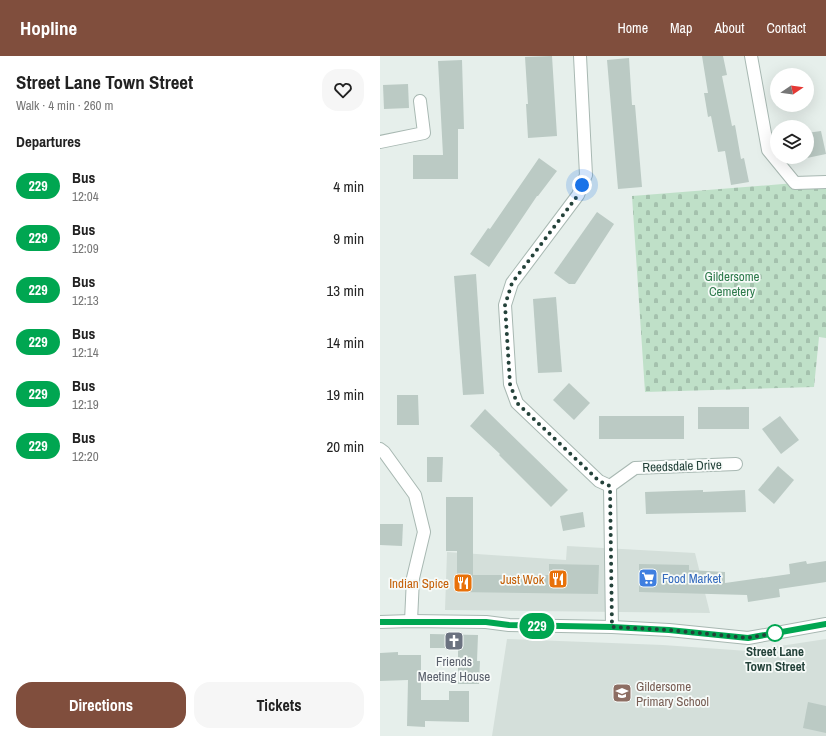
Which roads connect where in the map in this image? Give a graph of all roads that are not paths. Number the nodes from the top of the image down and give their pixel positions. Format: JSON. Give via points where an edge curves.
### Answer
{"nodes":[{"id":1,"x":580,"y":56,"type":"edge"},
{"id":2,"x":751,"y":56,"type":"edge"},
{"id":3,"x":420,"y":101,"type":"dead end"},
{"id":4,"x":380,"y":142,"type":"edge"},
{"id":5,"x":826,"y":182,"type":"edge"},
{"id":6,"x":380,"y":449,"type":"edge"},
{"id":7,"x":736,"y":464,"type":"dead end"},
{"id":8,"x":610,"y":486,"type":"junction"},
{"id":9,"x":410,"y":621,"type":"junction"},
{"id":10,"x":380,"y":622,"type":"edge"},
{"id":11,"x":826,"y":624,"type":"edge"},
{"id":12,"x":612,"y":627,"type":"junction"}],
"edges":[{"from":1,"to":8,"type":"street","via":[[586,175],[578,195],[512,283],[505,305],[509,376],[517,403],[599,481]]},
{"from":2,"to":5,"type":"street","via":[[768,150],[795,182]]},
{"from":3,"to":4,"type":"street","via":[[424,133]]},
{"from":6,"to":9,"type":"street","via":[[415,495],[424,532],[413,578]]},
{"from":7,"to":8,"type":"street","name":"Reedsdale Drive","via":[[635,468]]},
{"from":8,"to":12,"type":"street"},
{"from":9,"to":10,"type":"street"},
{"from":9,"to":12,"type":"street"},
{"from":11,"to":12,"type":"street","via":[[748,638]]}]}
